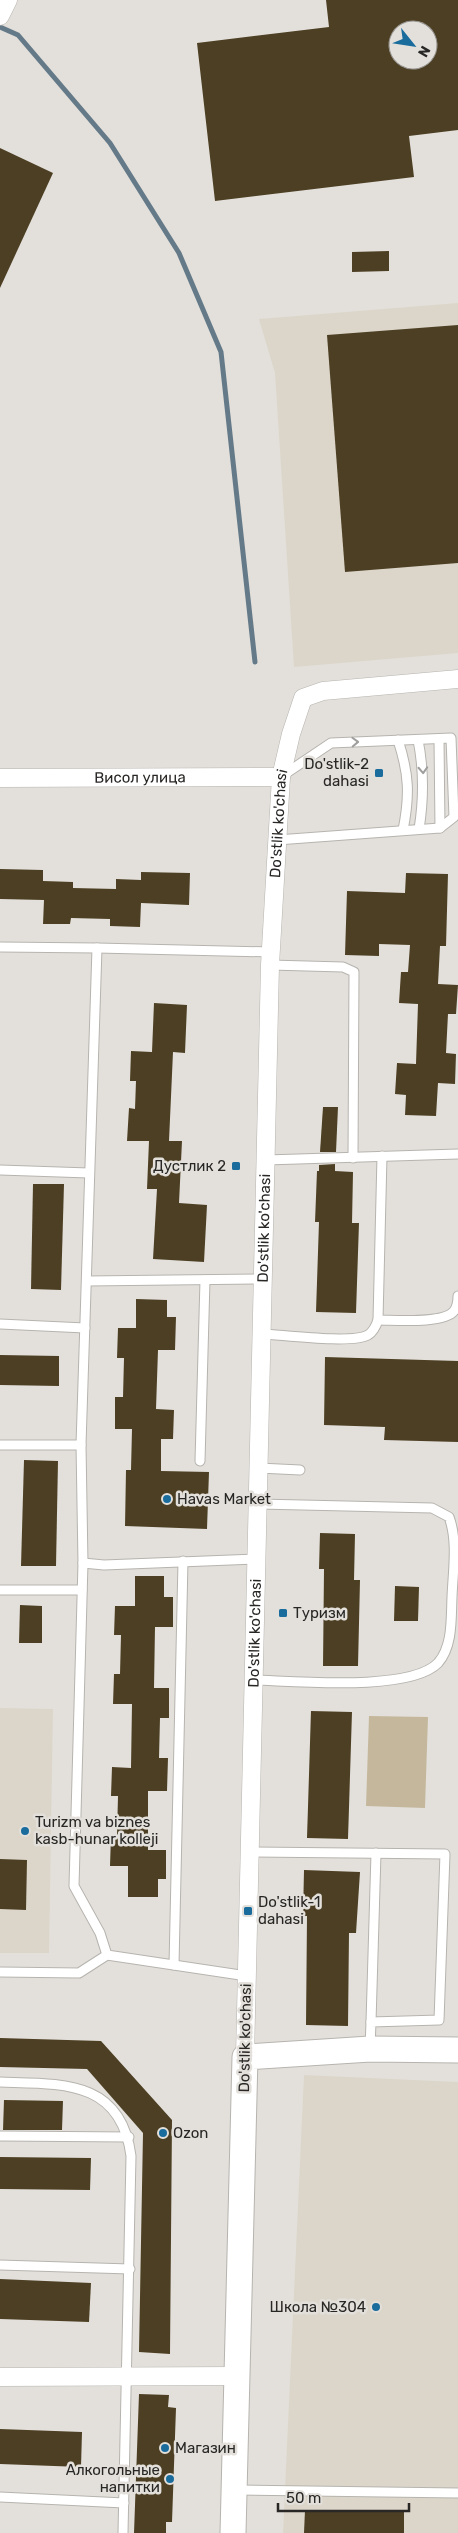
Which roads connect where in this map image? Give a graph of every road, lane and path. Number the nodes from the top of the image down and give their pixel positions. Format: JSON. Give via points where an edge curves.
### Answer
{"nodes":[{"id":1,"x":8,"y":0,"type":"edge"},
{"id":2,"x":0,"y":16,"type":"edge"},
{"id":3,"x":458,"y":679,"type":"edge"},
{"id":4,"x":439,"y":739,"type":"junction"},
{"id":5,"x":398,"y":740,"type":"junction"},
{"id":6,"x":418,"y":740,"type":"junction"},
{"id":7,"x":281,"y":777,"type":"junction"},
{"id":8,"x":0,"y":778,"type":"edge"},
{"id":9,"x":440,"y":828,"type":"junction"},
{"id":10,"x":419,"y":829,"type":"junction"},
{"id":11,"x":403,"y":830,"type":"junction"},
{"id":12,"x":277,"y":840,"type":"junction"},
{"id":13,"x":0,"y":947,"type":"edge"},
{"id":14,"x":97,"y":948,"type":"junction"},
{"id":15,"x":270,"y":959,"type":"junction"},
{"id":16,"x":458,"y":1154,"type":"edge"},
{"id":17,"x":382,"y":1156,"type":"junction"},
{"id":18,"x":353,"y":1158,"type":"junction"},
{"id":19,"x":266,"y":1160,"type":"junction"},
{"id":20,"x":0,"y":1170,"type":"edge"},
{"id":21,"x":89,"y":1173,"type":"junction"},
{"id":22,"x":264,"y":1279,"type":"junction"},
{"id":23,"x":205,"y":1280,"type":"junction"},
{"id":24,"x":88,"y":1281,"type":"junction"},
{"id":25,"x":458,"y":1296,"type":"edge"},
{"id":26,"x":378,"y":1320,"type":"junction"},
{"id":27,"x":0,"y":1324,"type":"edge"},
{"id":28,"x":85,"y":1328,"type":"junction"},
{"id":29,"x":263,"y":1334,"type":"junction"},
{"id":30,"x":0,"y":1445,"type":"edge"},
{"id":31,"x":81,"y":1445,"type":"junction"},
{"id":32,"x":200,"y":1461,"type":"dead end"},
{"id":33,"x":260,"y":1468,"type":"junction"},
{"id":34,"x":300,"y":1470,"type":"dead end"},
{"id":35,"x":258,"y":1504,"type":"junction"},
{"id":36,"x":257,"y":1559,"type":"junction"},
{"id":37,"x":183,"y":1562,"type":"junction"},
{"id":38,"x":83,"y":1563,"type":"junction"},
{"id":39,"x":0,"y":1590,"type":"edge"},
{"id":40,"x":82,"y":1590,"type":"junction"},
{"id":41,"x":254,"y":1680,"type":"junction"},
{"id":42,"x":250,"y":1852,"type":"junction"},
{"id":43,"x":376,"y":1853,"type":"junction"},
{"id":44,"x":107,"y":1955,"type":"junction"},
{"id":45,"x":174,"y":1965,"type":"junction"},
{"id":46,"x":0,"y":1972,"type":"edge"},
{"id":47,"x":247,"y":1976,"type":"junction"},
{"id":48,"x":371,"y":2022,"type":"junction"},
{"id":49,"x":370,"y":2048,"type":"junction"},
{"id":50,"x":458,"y":2050,"type":"edge"},
{"id":51,"x":245,"y":2057,"type":"junction"},
{"id":52,"x":0,"y":2082,"type":"edge"},
{"id":53,"x":0,"y":2136,"type":"edge"},
{"id":54,"x":129,"y":2138,"type":"junction"},
{"id":55,"x":0,"y":2264,"type":"edge"},
{"id":56,"x":130,"y":2268,"type":"junction"},
{"id":57,"x":128,"y":2375,"type":"junction"},
{"id":58,"x":237,"y":2376,"type":"junction"},
{"id":59,"x":0,"y":2377,"type":"edge"},
{"id":60,"x":234,"y":2490,"type":"junction"},
{"id":61,"x":457,"y":2495,"type":"edge"},
{"id":62,"x":0,"y":2497,"type":"edge"},
{"id":63,"x":124,"y":2503,"type":"junction"},
{"id":64,"x":123,"y":2533,"type":"edge"},
{"id":65,"x":233,"y":2533,"type":"edge"}],
"edges":[{"from":1,"to":2,"type":"street"},
{"from":3,"to":7,"type":"street","name":"Do'stlik ko'chasi","via":[[323,691],[304,698]]},
{"from":4,"to":6,"type":"lane"},
{"from":4,"to":9,"type":"lane"},
{"from":4,"to":9,"type":"lane","via":[[451,738],[454,817]]},
{"from":5,"to":6,"type":"lane"},
{"from":7,"to":5,"type":"lane","one_way":true,"via":[[331,743]]},
{"from":5,"to":11,"type":"lane","via":[[407,769],[408,806]]},
{"from":6,"to":10,"type":"lane","one_way":true,"via":[[423,764],[424,801]]},
{"from":7,"to":8,"type":"street","name":"Висол улица"},
{"from":7,"to":12,"type":"street","name":"Do'stlik ko'chasi"},
{"from":9,"to":10,"type":"lane"},
{"from":10,"to":11,"type":"lane"},
{"from":11,"to":12,"type":"lane"},
{"from":12,"to":15,"type":"street","name":"Do'stlik ko'chasi"},
{"from":13,"to":14,"type":"lane"},
{"from":14,"to":15,"type":"lane"},
{"from":14,"to":21,"type":"lane"},
{"from":15,"to":18,"type":"lane","via":[[343,967],[354,972]]},
{"from":15,"to":19,"type":"street","name":"Do'stlik ko'chasi"},
{"from":16,"to":17,"type":"lane"},
{"from":17,"to":18,"type":"lane"},
{"from":17,"to":26,"type":"lane"},
{"from":18,"to":19,"type":"lane"},
{"from":19,"to":22,"type":"street","name":"Do'stlik ko'chasi"},
{"from":20,"to":21,"type":"lane"},
{"from":21,"to":24,"type":"lane"},
{"from":22,"to":23,"type":"lane"},
{"from":22,"to":29,"type":"street","name":"Do'stlik ko'chasi"},
{"from":23,"to":24,"type":"lane"},
{"from":23,"to":32,"type":"lane"},
{"from":24,"to":28,"type":"lane"},
{"from":25,"to":26,"type":"lane","via":[[454,1311],[447,1316]]},
{"from":26,"to":29,"type":"lane","via":[[370,1334],[362,1338]]},
{"from":27,"to":28,"type":"lane"},
{"from":28,"to":31,"type":"lane"},
{"from":29,"to":33,"type":"street","name":"Do'stlik ko'chasi"},
{"from":30,"to":31,"type":"lane"},
{"from":31,"to":38,"type":"lane"},
{"from":33,"to":34,"type":"lane"},
{"from":33,"to":35,"type":"street","name":"Do'stlik ko'chasi"},
{"from":35,"to":36,"type":"street","name":"Do'stlik ko'chasi"},
{"from":35,"to":41,"type":"lane","via":[[432,1508],[449,1517],[455,1549],[450,1636],[437,1664],[420,1673],[375,1683]]},
{"from":36,"to":37,"type":"lane"},
{"from":36,"to":41,"type":"street","name":"Do'stlik ko'chasi"},
{"from":37,"to":38,"type":"lane"},
{"from":37,"to":45,"type":"lane"},
{"from":38,"to":40,"type":"lane"},
{"from":39,"to":40,"type":"lane"},
{"from":40,"to":44,"type":"lane","via":[[74,1886],[100,1933]]},
{"from":41,"to":42,"type":"street","name":"Do'stlik ko'chasi"},
{"from":42,"to":43,"type":"lane"},
{"from":42,"to":47,"type":"street","name":"Do'stlik ko'chasi"},
{"from":43,"to":48,"type":"lane"},
{"from":43,"to":48,"type":"lane","via":[[446,1854],[439,2020]]},
{"from":44,"to":45,"type":"lane"},
{"from":44,"to":46,"type":"lane","via":[[79,1973]]},
{"from":45,"to":47,"type":"lane"},
{"from":47,"to":51,"type":"street","name":"Do'stlik ko'chasi"},
{"from":48,"to":49,"type":"lane"},
{"from":49,"to":50,"type":"street"},
{"from":49,"to":51,"type":"street"},
{"from":51,"to":58,"type":"street","name":"Do'stlik ko'chasi"},
{"from":52,"to":54,"type":"lane","via":[[68,2085],[90,2092],[123,2122]]},
{"from":53,"to":54,"type":"lane"},
{"from":54,"to":56,"type":"lane"},
{"from":55,"to":56,"type":"lane"},
{"from":56,"to":57,"type":"lane"},
{"from":57,"to":58,"type":"street"},
{"from":57,"to":59,"type":"street"},
{"from":57,"to":63,"type":"lane"},
{"from":58,"to":60,"type":"street","name":"Do'stlik ko'chasi"},
{"from":60,"to":61,"type":"lane"},
{"from":60,"to":65,"type":"street","name":"Do'stlik ko'chasi"},
{"from":62,"to":63,"type":"lane"},
{"from":63,"to":64,"type":"lane"}]}
